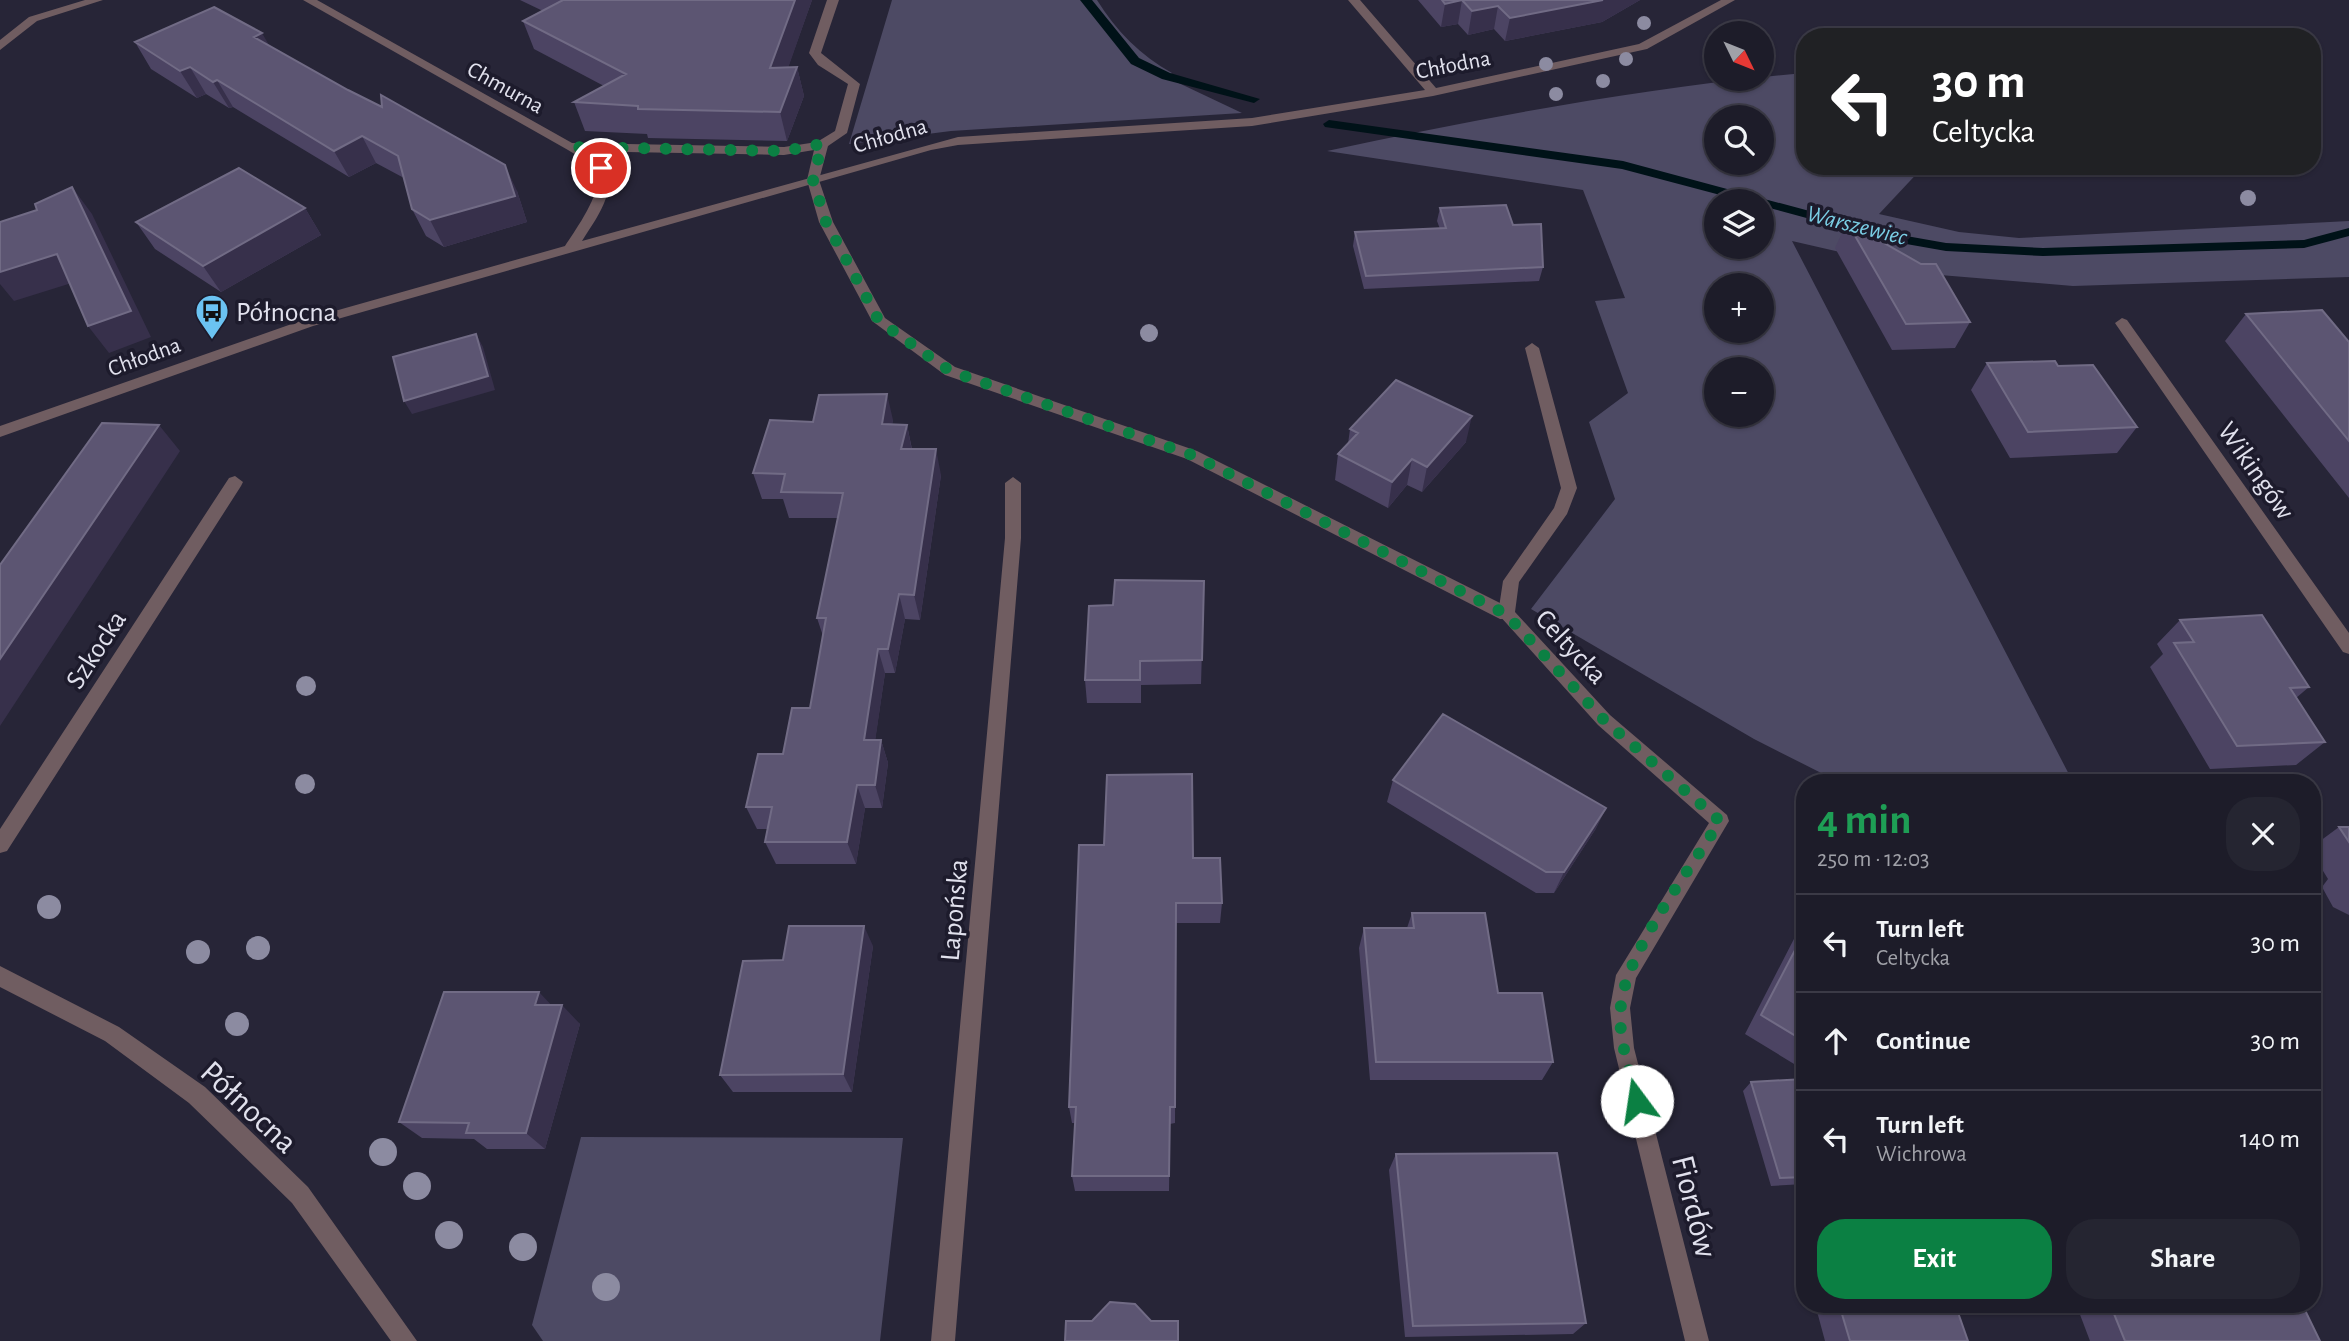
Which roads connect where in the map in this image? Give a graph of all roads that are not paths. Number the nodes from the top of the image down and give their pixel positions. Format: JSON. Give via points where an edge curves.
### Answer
{"nodes":[{"id":1,"x":97,"y":0,"type":"edge"},
{"id":2,"x":309,"y":0,"type":"edge"},
{"id":3,"x":833,"y":0,"type":"edge"},
{"id":4,"x":1354,"y":0,"type":"edge"},
{"id":5,"x":1728,"y":0,"type":"edge"},
{"id":6,"x":0,"y":46,"type":"edge"},
{"id":7,"x":1433,"y":92,"type":"junction"},
{"id":8,"x":822,"y":144,"type":"junction"},
{"id":9,"x":572,"y":147,"type":"junction"},
{"id":10,"x":813,"y":180,"type":"junction"},
{"id":11,"x":569,"y":250,"type":"junction"},
{"id":12,"x":2122,"y":323,"type":"dead end"},
{"id":13,"x":1532,"y":348,"type":"dead end"},
{"id":14,"x":0,"y":432,"type":"edge"},
{"id":15,"x":234,"y":482,"type":"dead end"},
{"id":16,"x":1013,"y":483,"type":"dead end"},
{"id":17,"x":1506,"y":614,"type":"junction"},
{"id":18,"x":2349,"y":647,"type":"edge"},
{"id":19,"x":1720,"y":821,"type":"joint"},
{"id":20,"x":0,"y":845,"type":"edge"},
{"id":21,"x":0,"y":976,"type":"edge"},
{"id":22,"x":405,"y":1341,"type":"edge"},
{"id":23,"x":943,"y":1341,"type":"edge"},
{"id":24,"x":1697,"y":1341,"type":"edge"}],
"edges":[{"from":1,"to":6,"type":"street","via":[[33,19]]},
{"from":2,"to":9,"type":"street","name":"Chmurna"},
{"from":3,"to":8,"type":"street","via":[[814,53],[854,84],[841,133]]},
{"from":4,"to":7,"type":"street"},
{"from":5,"to":7,"type":"street","name":"Chłodna","via":[[1643,47]]},
{"from":7,"to":10,"type":"street","name":"Chłodna","via":[[1252,122],[958,141]]},
{"from":8,"to":9,"type":"street","via":[[784,151]]},
{"from":8,"to":10,"type":"street"},
{"from":9,"to":11,"type":"street","name":"Chmurna","via":[[601,168],[605,182]]},
{"from":10,"to":11,"type":"street","name":"Chłodna"},
{"from":10,"to":17,"type":"street","via":[[826,222],[879,321],[950,371],[1192,455]]},
{"from":11,"to":14,"type":"street","name":"Chłodna","via":[[270,334]]},
{"from":12,"to":18,"type":"street","name":"Wikingów"},
{"from":13,"to":17,"type":"street","name":"Celtycka","via":[[1569,488],[1561,510],[1510,581]]},
{"from":15,"to":20,"type":"street","name":"Szkocka"},
{"from":16,"to":23,"type":"street","name":"Lapońska","via":[[1013,538]]},
{"from":17,"to":19,"type":"street","name":"Celtycka","via":[[1604,720]]},
{"from":19,"to":24,"type":"street","name":"Fiordów","via":[[1626,975],[1620,1008],[1624,1048]]},
{"from":21,"to":22,"type":"street","name":"Północna","via":[[112,1034],[197,1095],[300,1195]]}]}
